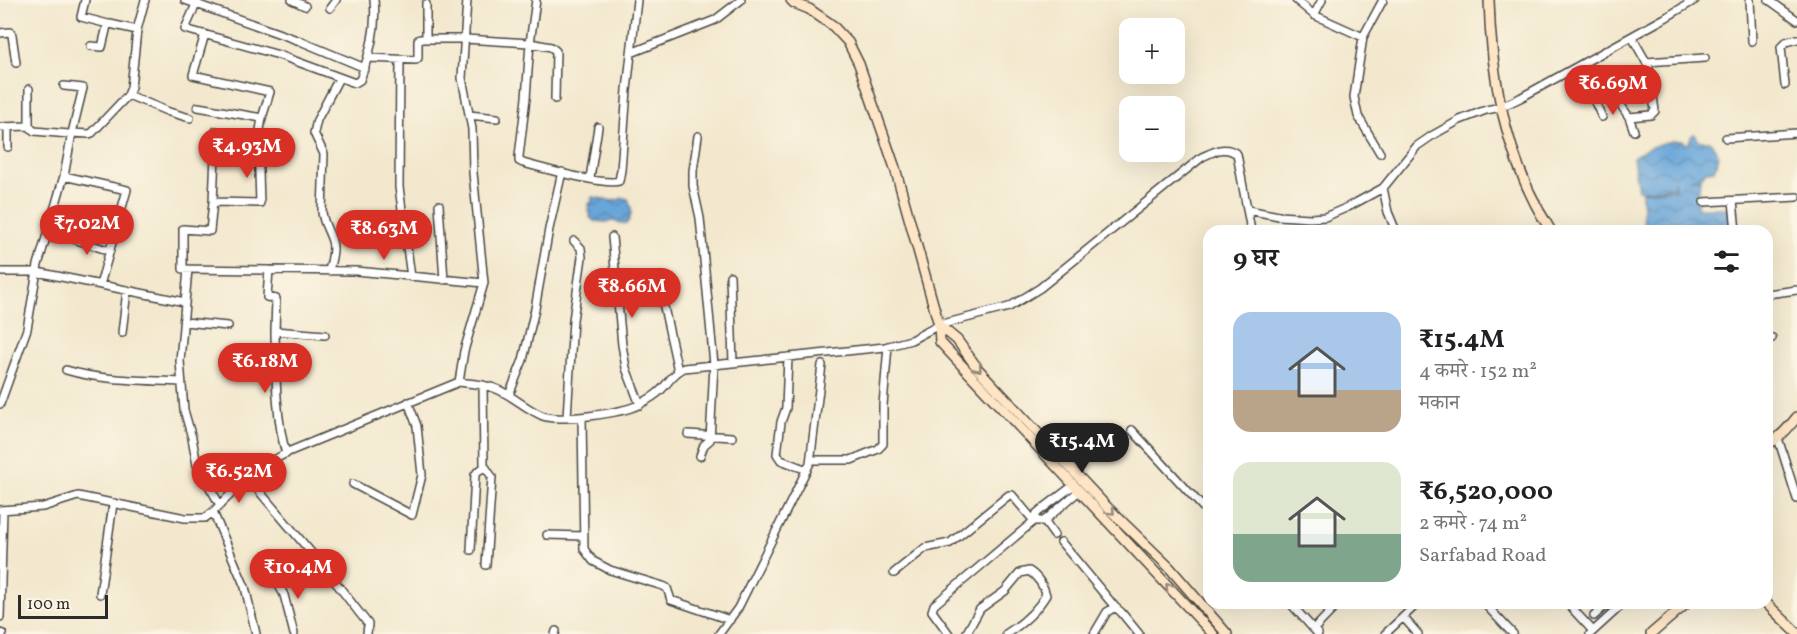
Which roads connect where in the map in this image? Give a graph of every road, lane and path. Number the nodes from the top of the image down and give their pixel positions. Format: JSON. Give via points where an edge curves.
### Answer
{"nodes":[{"id":1,"x":85,"y":0,"type":"edge"},
{"id":2,"x":145,"y":0,"type":"edge"},
{"id":3,"x":184,"y":0,"type":"edge"},
{"id":4,"x":292,"y":0,"type":"edge"},
{"id":5,"x":336,"y":0,"type":"edge"},
{"id":6,"x":374,"y":0,"type":"edge"},
{"id":7,"x":467,"y":0,"type":"edge"},
{"id":8,"x":536,"y":0,"type":"edge"},
{"id":9,"x":637,"y":0,"type":"edge"},
{"id":10,"x":741,"y":0,"type":"edge"},
{"id":11,"x":791,"y":0,"type":"edge"},
{"id":12,"x":803,"y":0,"type":"edge"},
{"id":13,"x":1296,"y":0,"type":"edge"},
{"id":14,"x":1322,"y":0,"type":"edge"},
{"id":15,"x":1383,"y":0,"type":"edge"},
{"id":16,"x":1489,"y":0,"type":"edge"},
{"id":17,"x":1695,"y":0,"type":"edge"},
{"id":18,"x":1750,"y":0,"type":"edge"},
{"id":19,"x":1769,"y":0,"type":"edge"},
{"id":20,"x":197,"y":2,"type":"edge"},
{"id":21,"x":426,"y":4,"type":"dead end"},
{"id":22,"x":305,"y":6,"type":"dead end"},
{"id":23,"x":330,"y":8,"type":"dead end"},
{"id":24,"x":809,"y":9,"type":"junction"},
{"id":25,"x":1314,"y":15,"type":"junction"},
{"id":26,"x":1797,"y":20,"type":"edge"},
{"id":27,"x":108,"y":24,"type":"junction"},
{"id":28,"x":1797,"y":26,"type":"edge"},
{"id":29,"x":137,"y":30,"type":"junction"},
{"id":30,"x":0,"y":33,"type":"edge"},
{"id":31,"x":205,"y":34,"type":"junction"},
{"id":32,"x":1363,"y":37,"type":"junction"},
{"id":33,"x":1632,"y":37,"type":"junction"},
{"id":34,"x":426,"y":39,"type":"junction"},
{"id":35,"x":465,"y":39,"type":"junction"},
{"id":36,"x":1797,"y":39,"type":"edge"},
{"id":37,"x":1752,"y":41,"type":"dead end"},
{"id":38,"x":530,"y":44,"type":"junction"},
{"id":39,"x":91,"y":46,"type":"dead end"},
{"id":40,"x":631,"y":53,"type":"junction"},
{"id":41,"x":368,"y":58,"type":"junction"},
{"id":42,"x":1705,"y":58,"type":"dead end"},
{"id":43,"x":400,"y":60,"type":"junction"},
{"id":44,"x":1646,"y":62,"type":"junction"},
{"id":45,"x":16,"y":63,"type":"dead end"},
{"id":46,"x":1578,"y":66,"type":"junction"},
{"id":47,"x":365,"y":68,"type":"junction"},
{"id":48,"x":339,"y":78,"type":"junction"},
{"id":49,"x":1785,"y":85,"type":"dead end"},
{"id":50,"x":64,"y":86,"type":"dead end"},
{"id":51,"x":29,"y":89,"type":"dead end"},
{"id":52,"x":128,"y":95,"type":"junction"},
{"id":53,"x":555,"y":99,"type":"dead end"},
{"id":54,"x":1593,"y":100,"type":"junction"},
{"id":55,"x":198,"y":107,"type":"dead end"},
{"id":56,"x":1501,"y":107,"type":"junction"},
{"id":57,"x":469,"y":115,"type":"junction"},
{"id":58,"x":1602,"y":117,"type":"dead end"},
{"id":59,"x":1629,"y":117,"type":"junction"},
{"id":60,"x":190,"y":118,"type":"dead end"},
{"id":61,"x":262,"y":118,"type":"junction"},
{"id":62,"x":497,"y":118,"type":"dead end"},
{"id":63,"x":29,"y":126,"type":"junction"},
{"id":64,"x":4,"y":127,"type":"edge"},
{"id":65,"x":598,"y":127,"type":"dead end"},
{"id":66,"x":216,"y":131,"type":"dead end"},
{"id":67,"x":1634,"y":131,"type":"dead end"},
{"id":68,"x":72,"y":133,"type":"junction"},
{"id":69,"x":1797,"y":133,"type":"edge"},
{"id":70,"x":698,"y":136,"type":"dead end"},
{"id":71,"x":1726,"y":138,"type":"dead end"},
{"id":72,"x":8,"y":147,"type":"dead end"},
{"id":73,"x":1380,"y":153,"type":"dead end"},
{"id":74,"x":562,"y":172,"type":"junction"},
{"id":75,"x":64,"y":176,"type":"junction"},
{"id":76,"x":590,"y":178,"type":"junction"},
{"id":77,"x":1383,"y":188,"type":"junction"},
{"id":78,"x":1797,"y":197,"type":"edge"},
{"id":79,"x":1733,"y":201,"type":"junction"},
{"id":80,"x":213,"y":202,"type":"junction"},
{"id":81,"x":1704,"y":202,"type":"dead end"},
{"id":82,"x":439,"y":205,"type":"dead end"},
{"id":83,"x":1248,"y":210,"type":"junction"},
{"id":84,"x":1250,"y":225,"type":"edge"},
{"id":85,"x":1393,"y":225,"type":"edge"},
{"id":86,"x":1547,"y":225,"type":"edge"},
{"id":87,"x":1735,"y":225,"type":"edge"},
{"id":88,"x":612,"y":237,"type":"dead end"},
{"id":89,"x":71,"y":238,"type":"dead end"},
{"id":90,"x":574,"y":241,"type":"dead end"},
{"id":91,"x":110,"y":251,"type":"junction"},
{"id":92,"x":188,"y":269,"type":"junction"},
{"id":93,"x":269,"y":270,"type":"junction"},
{"id":94,"x":330,"y":271,"type":"junction"},
{"id":95,"x":0,"y":272,"type":"edge"},
{"id":96,"x":37,"y":272,"type":"junction"},
{"id":97,"x":730,"y":276,"type":"dead end"},
{"id":98,"x":411,"y":277,"type":"junction"},
{"id":99,"x":444,"y":280,"type":"junction"},
{"id":100,"x":658,"y":280,"type":"dead end"},
{"id":101,"x":484,"y":283,"type":"junction"},
{"id":102,"x":100,"y":285,"type":"junction"},
{"id":103,"x":127,"y":290,"type":"junction"},
{"id":104,"x":1797,"y":290,"type":"edge"},
{"id":105,"x":1773,"y":293,"type":"edge"},
{"id":106,"x":185,"y":302,"type":"junction"},
{"id":107,"x":184,"y":322,"type":"junction"},
{"id":108,"x":939,"y":325,"type":"junction"},
{"id":109,"x":228,"y":326,"type":"dead end"},
{"id":110,"x":275,"y":331,"type":"junction"},
{"id":111,"x":122,"y":333,"type":"dead end"},
{"id":112,"x":325,"y":335,"type":"dead end"},
{"id":113,"x":888,"y":346,"type":"junction"},
{"id":114,"x":788,"y":357,"type":"junction"},
{"id":115,"x":733,"y":363,"type":"junction"},
{"id":116,"x":714,"y":365,"type":"junction"},
{"id":117,"x":822,"y":365,"type":"dead end"},
{"id":118,"x":66,"y":370,"type":"dead end"},
{"id":119,"x":678,"y":371,"type":"junction"},
{"id":120,"x":181,"y":382,"type":"junction"},
{"id":121,"x":459,"y":382,"type":"junction"},
{"id":122,"x":483,"y":385,"type":"junction"},
{"id":123,"x":509,"y":395,"type":"junction"},
{"id":124,"x":408,"y":402,"type":"junction"},
{"id":125,"x":0,"y":404,"type":"edge"},
{"id":126,"x":640,"y":405,"type":"junction"},
{"id":127,"x":567,"y":417,"type":"junction"},
{"id":128,"x":582,"y":417,"type":"junction"},
{"id":129,"x":1797,"y":417,"type":"edge"},
{"id":130,"x":1132,"y":430,"type":"dead end"},
{"id":131,"x":688,"y":434,"type":"dead end"},
{"id":132,"x":710,"y":435,"type":"junction"},
{"id":133,"x":732,"y":436,"type":"dead end"},
{"id":134,"x":1778,"y":438,"type":"junction"},
{"id":135,"x":1773,"y":441,"type":"edge"},
{"id":136,"x":285,"y":454,"type":"junction"},
{"id":137,"x":700,"y":456,"type":"dead end"},
{"id":138,"x":811,"y":460,"type":"junction"},
{"id":139,"x":485,"y":467,"type":"junction"},
{"id":140,"x":807,"y":470,"type":"junction"},
{"id":141,"x":248,"y":478,"type":"junction"},
{"id":142,"x":353,"y":484,"type":"dead end"},
{"id":143,"x":1076,"y":488,"type":"junction"},
{"id":144,"x":1797,"y":499,"type":"edge"},
{"id":145,"x":113,"y":504,"type":"junction"},
{"id":146,"x":220,"y":505,"type":"junction"},
{"id":147,"x":1203,"y":507,"type":"edge"},
{"id":148,"x":2,"y":510,"type":"edge"},
{"id":149,"x":213,"y":512,"type":"junction"},
{"id":150,"x":1034,"y":521,"type":"junction"},
{"id":151,"x":1044,"y":521,"type":"junction"},
{"id":152,"x":547,"y":535,"type":"dead end"},
{"id":153,"x":1054,"y":535,"type":"dead end"},
{"id":154,"x":584,"y":536,"type":"junction"},
{"id":155,"x":1061,"y":542,"type":"dead end"},
{"id":156,"x":471,"y":550,"type":"dead end"},
{"id":157,"x":486,"y":565,"type":"dead end"},
{"id":158,"x":894,"y":573,"type":"dead end"},
{"id":159,"x":274,"y":576,"type":"dead end"},
{"id":160,"x":100,"y":594,"type":"dead end"},
{"id":161,"x":1115,"y":607,"type":"junction"},
{"id":162,"x":1203,"y":607,"type":"edge"},
{"id":163,"x":1205,"y":609,"type":"edge"},
{"id":164,"x":1295,"y":609,"type":"edge"},
{"id":165,"x":1334,"y":609,"type":"edge"},
{"id":166,"x":1412,"y":609,"type":"edge"},
{"id":167,"x":1490,"y":609,"type":"edge"},
{"id":168,"x":1572,"y":609,"type":"edge"},
{"id":169,"x":1602,"y":609,"type":"edge"},
{"id":170,"x":1618,"y":609,"type":"edge"},
{"id":171,"x":1680,"y":609,"type":"edge"},
{"id":172,"x":1772,"y":609,"type":"edge"},
{"id":173,"x":1594,"y":616,"type":"dead end"},
{"id":174,"x":1403,"y":617,"type":"junction"},
{"id":175,"x":0,"y":618,"type":"edge"},
{"id":176,"x":730,"y":620,"type":"junction"},
{"id":177,"x":1217,"y":623,"type":"junction"},
{"id":178,"x":1316,"y":632,"type":"edge"},
{"id":179,"x":1209,"y":633,"type":"edge"},
{"id":180,"x":1592,"y":633,"type":"edge"},
{"id":181,"x":1797,"y":633,"type":"edge"},
{"id":182,"x":256,"y":634,"type":"edge"},
{"id":183,"x":294,"y":634,"type":"edge"},
{"id":184,"x":367,"y":634,"type":"edge"},
{"id":185,"x":719,"y":634,"type":"edge"},
{"id":186,"x":949,"y":634,"type":"edge"},
{"id":187,"x":966,"y":634,"type":"edge"},
{"id":188,"x":1006,"y":634,"type":"edge"},
{"id":189,"x":1094,"y":634,"type":"edge"},
{"id":190,"x":1139,"y":634,"type":"edge"},
{"id":191,"x":1227,"y":634,"type":"edge"},
{"id":192,"x":1385,"y":634,"type":"edge"},
{"id":193,"x":1418,"y":634,"type":"edge"},
{"id":194,"x":1513,"y":634,"type":"edge"},
{"id":195,"x":1651,"y":634,"type":"edge"}],
"edges":[{"from":1,"to":27,"type":"street","via":[[81,17]]},
{"from":2,"to":29,"type":"street"},
{"from":3,"to":20,"type":"street"},
{"from":4,"to":22,"type":"street"},
{"from":5,"to":23,"type":"street"},
{"from":6,"to":41,"type":"street","via":[[374,39]]},
{"from":7,"to":35,"type":"street"},
{"from":8,"to":38,"type":"street"},
{"from":9,"to":40,"type":"street"},
{"from":10,"to":40,"type":"street","via":[[715,20]]},
{"from":11,"to":24,"type":"street"},
{"from":12,"to":24,"type":"street"},
{"from":13,"to":25,"type":"street"},
{"from":14,"to":25,"type":"street"},
{"from":15,"to":32,"type":"street"},
{"from":16,"to":56,"type":"street"},
{"from":17,"to":33,"type":"street"},
{"from":18,"to":37,"type":"street"},
{"from":19,"to":26,"type":"street"},
{"from":20,"to":31,"type":"street","via":[[185,28]]},
{"from":20,"to":47,"type":"street"},
{"from":21,"to":34,"type":"street"},
{"from":24,"to":108,"type":"street","via":[[848,42],[859,64],[895,168]]},
{"from":25,"to":32,"type":"street"},
{"from":26,"to":28,"type":"street"},
{"from":27,"to":29,"type":"street"},
{"from":27,"to":39,"type":"street","via":[[101,37],[102,47]]},
{"from":29,"to":52,"type":"street","via":[[133,83]]},
{"from":30,"to":45,"type":"street","via":[[12,34]]},
{"from":31,"to":48,"type":"street","via":[[279,55]]},
{"from":31,"to":61,"type":"street","via":[[192,75],[270,92]]},
{"from":32,"to":73,"type":"street","via":[[1354,97],[1358,116]]},
{"from":33,"to":44,"type":"street"},
{"from":33,"to":46,"type":"street"},
{"from":34,"to":35,"type":"street"},
{"from":34,"to":43,"type":"street","via":[[418,40],[417,60]]},
{"from":35,"to":38,"type":"street"},
{"from":35,"to":57,"type":"street","via":[[462,78]]},
{"from":36,"to":49,"type":"street","via":[[1781,47]]},
{"from":38,"to":53,"type":"street","via":[[556,51]]},
{"from":38,"to":74,"type":"street","via":[[519,161]]},
{"from":40,"to":76,"type":"street","via":[[619,181]]},
{"from":41,"to":43,"type":"street"},
{"from":41,"to":47,"type":"street"},
{"from":42,"to":44,"type":"street"},
{"from":43,"to":98,"type":"street","via":[[399,187]]},
{"from":44,"to":59,"type":"street","via":[[1655,111]]},
{"from":46,"to":54,"type":"street"},
{"from":46,"to":56,"type":"street"},
{"from":47,"to":48,"type":"street","via":[[357,83]]},
{"from":48,"to":94,"type":"street","via":[[314,133],[324,154],[322,219],[332,240]]},
{"from":50,"to":68,"type":"street","via":[[83,88]]},
{"from":51,"to":63,"type":"street"},
{"from":52,"to":60,"type":"street"},
{"from":52,"to":68,"type":"street","via":[[92,132]]},
{"from":54,"to":58,"type":"street"},
{"from":54,"to":59,"type":"street","via":[[1614,95]]},
{"from":55,"to":61,"type":"street"},
{"from":56,"to":77,"type":"street","via":[[1460,120],[1433,135],[1417,146]]},
{"from":56,"to":86,"type":"street","via":[[1528,189]]},
{"from":57,"to":62,"type":"street"},
{"from":57,"to":101,"type":"street"},
{"from":59,"to":67,"type":"street"},
{"from":61,"to":80,"type":"street","via":[[258,142],[260,203]]},
{"from":63,"to":64,"type":"street"},
{"from":63,"to":68,"type":"street","via":[[34,131]]},
{"from":64,"to":72,"type":"street"},
{"from":65,"to":76,"type":"street"},
{"from":66,"to":80,"type":"street"},
{"from":68,"to":75,"type":"street"},
{"from":69,"to":71,"type":"street"},
{"from":70,"to":116,"type":"street","via":[[693,186],[700,218]]},
{"from":74,"to":76,"type":"street"},
{"from":74,"to":123,"type":"street","via":[[533,319]]},
{"from":75,"to":91,"type":"street","via":[[127,190]]},
{"from":75,"to":96,"type":"street"},
{"from":77,"to":83,"type":"street","via":[[1325,217],[1279,216]]},
{"from":77,"to":85,"type":"street"},
{"from":78,"to":79,"type":"street"},
{"from":79,"to":81,"type":"street"},
{"from":79,"to":87,"type":"street"},
{"from":80,"to":92,"type":"street","via":[[210,231],[183,229],[183,269]]},
{"from":82,"to":99,"type":"street"},
{"from":83,"to":84,"type":"street"},
{"from":83,"to":108,"type":"street","via":[[1237,154],[1219,149],[1202,157],[1040,288],[1009,307]]},
{"from":88,"to":126,"type":"street","via":[[622,345]]},
{"from":89,"to":91,"type":"street"},
{"from":90,"to":127,"type":"street","via":[[581,248],[582,257]]},
{"from":91,"to":102,"type":"street"},
{"from":92,"to":93,"type":"street"},
{"from":92,"to":106,"type":"street"},
{"from":93,"to":94,"type":"street"},
{"from":93,"to":110,"type":"street","via":[[267,297],[276,299]]},
{"from":94,"to":98,"type":"street"},
{"from":95,"to":96,"type":"street"},
{"from":96,"to":102,"type":"street"},
{"from":96,"to":125,"type":"street","via":[[27,328]]},
{"from":97,"to":115,"type":"street"},
{"from":98,"to":99,"type":"street"},
{"from":99,"to":101,"type":"street"},
{"from":100,"to":119,"type":"street"},
{"from":101,"to":121,"type":"street"},
{"from":102,"to":103,"type":"street"},
{"from":103,"to":106,"type":"street"},
{"from":103,"to":111,"type":"street"},
{"from":104,"to":105,"type":"street"},
{"from":106,"to":107,"type":"street"},
{"from":107,"to":109,"type":"street"},
{"from":107,"to":120,"type":"street"},
{"from":108,"to":113,"type":"street","via":[[911,340]]},
{"from":108,"to":143,"type":"street","via":[[940,342]]},
{"from":108,"to":162,"type":"street","one_way":true},
{"from":110,"to":112,"type":"street"},
{"from":110,"to":136,"type":"street","via":[[277,396]]},
{"from":113,"to":114,"type":"street"},
{"from":113,"to":138,"type":"street","via":[[883,444],[851,460]]},
{"from":114,"to":115,"type":"street"},
{"from":114,"to":140,"type":"street","via":[[786,408],[777,454],[781,460]]},
{"from":115,"to":116,"type":"street"},
{"from":116,"to":119,"type":"street"},
{"from":116,"to":132,"type":"street"},
{"from":117,"to":138,"type":"street"},
{"from":118,"to":120,"type":"street","via":[[118,379]]},
{"from":119,"to":126,"type":"street","via":[[656,395]]},
{"from":120,"to":146,"type":"street","via":[[196,465]]},
{"from":121,"to":122,"type":"street"},
{"from":121,"to":124,"type":"street"},
{"from":122,"to":123,"type":"street"},
{"from":122,"to":139,"type":"street"},
{"from":123,"to":127,"type":"street","via":[[544,416]]},
{"from":124,"to":136,"type":"street"},
{"from":124,"to":142,"type":"street","via":[[417,426],[422,475],[412,515]]},
{"from":126,"to":128,"type":"street"},
{"from":127,"to":128,"type":"street"},
{"from":128,"to":154,"type":"street"},
{"from":129,"to":134,"type":"street"},
{"from":130,"to":147,"type":"street"},
{"from":131,"to":132,"type":"street"},
{"from":132,"to":133,"type":"street"},
{"from":132,"to":137,"type":"street"},
{"from":134,"to":135,"type":"street"},
{"from":134,"to":144,"type":"street"},
{"from":136,"to":141,"type":"street"},
{"from":138,"to":140,"type":"street"},
{"from":139,"to":156,"type":"street","via":[[476,474]]},
{"from":139,"to":157,"type":"street","via":[[492,477]]},
{"from":140,"to":176,"type":"street"},
{"from":141,"to":146,"type":"street"},
{"from":141,"to":184,"type":"street","via":[[368,624]]},
{"from":143,"to":150,"type":"street","via":[[1037,513]]},
{"from":143,"to":151,"type":"street"},
{"from":179,"to":143,"type":"street","one_way":true},
{"from":145,"to":148,"type":"street","via":[[78,496],[43,507]]},
{"from":145,"to":149,"type":"street","via":[[185,518],[205,518]]},
{"from":145,"to":160,"type":"street"},
{"from":146,"to":149,"type":"street"},
{"from":148,"to":175,"type":"street"},
{"from":149,"to":182,"type":"street","via":[[245,587]]},
{"from":150,"to":151,"type":"street"},
{"from":150,"to":158,"type":"street","via":[[1009,495],[950,543],[925,548]]},
{"from":150,"to":186,"type":"street","via":[[934,605],[934,615]]},
{"from":151,"to":153,"type":"street"},
{"from":152,"to":154,"type":"street"},
{"from":154,"to":176,"type":"street","via":[[584,549],[593,561],[663,586],[671,600]]},
{"from":155,"to":161,"type":"street"},
{"from":159,"to":183,"type":"street","via":[[284,595]]},
{"from":161,"to":189,"type":"street","via":[[1107,612]]},
{"from":161,"to":190,"type":"street"},
{"from":163,"to":177,"type":"street","one_way":true},
{"from":164,"to":178,"type":"street"},
{"from":165,"to":178,"type":"street"},
{"from":166,"to":174,"type":"street"},
{"from":167,"to":194,"type":"street"},
{"from":168,"to":180,"type":"street"},
{"from":169,"to":173,"type":"street"},
{"from":170,"to":180,"type":"street"},
{"from":171,"to":195,"type":"street"},
{"from":172,"to":181,"type":"street"},
{"from":174,"to":192,"type":"street"},
{"from":174,"to":193,"type":"street"},
{"from":176,"to":185,"type":"street"},
{"from":177,"to":179,"type":"street"},
{"from":177,"to":191,"type":"street"},
{"from":187,"to":188,"type":"street","via":[[980,609],[1005,591],[1020,573],[1029,571],[1046,595],[1029,617]]}]}
